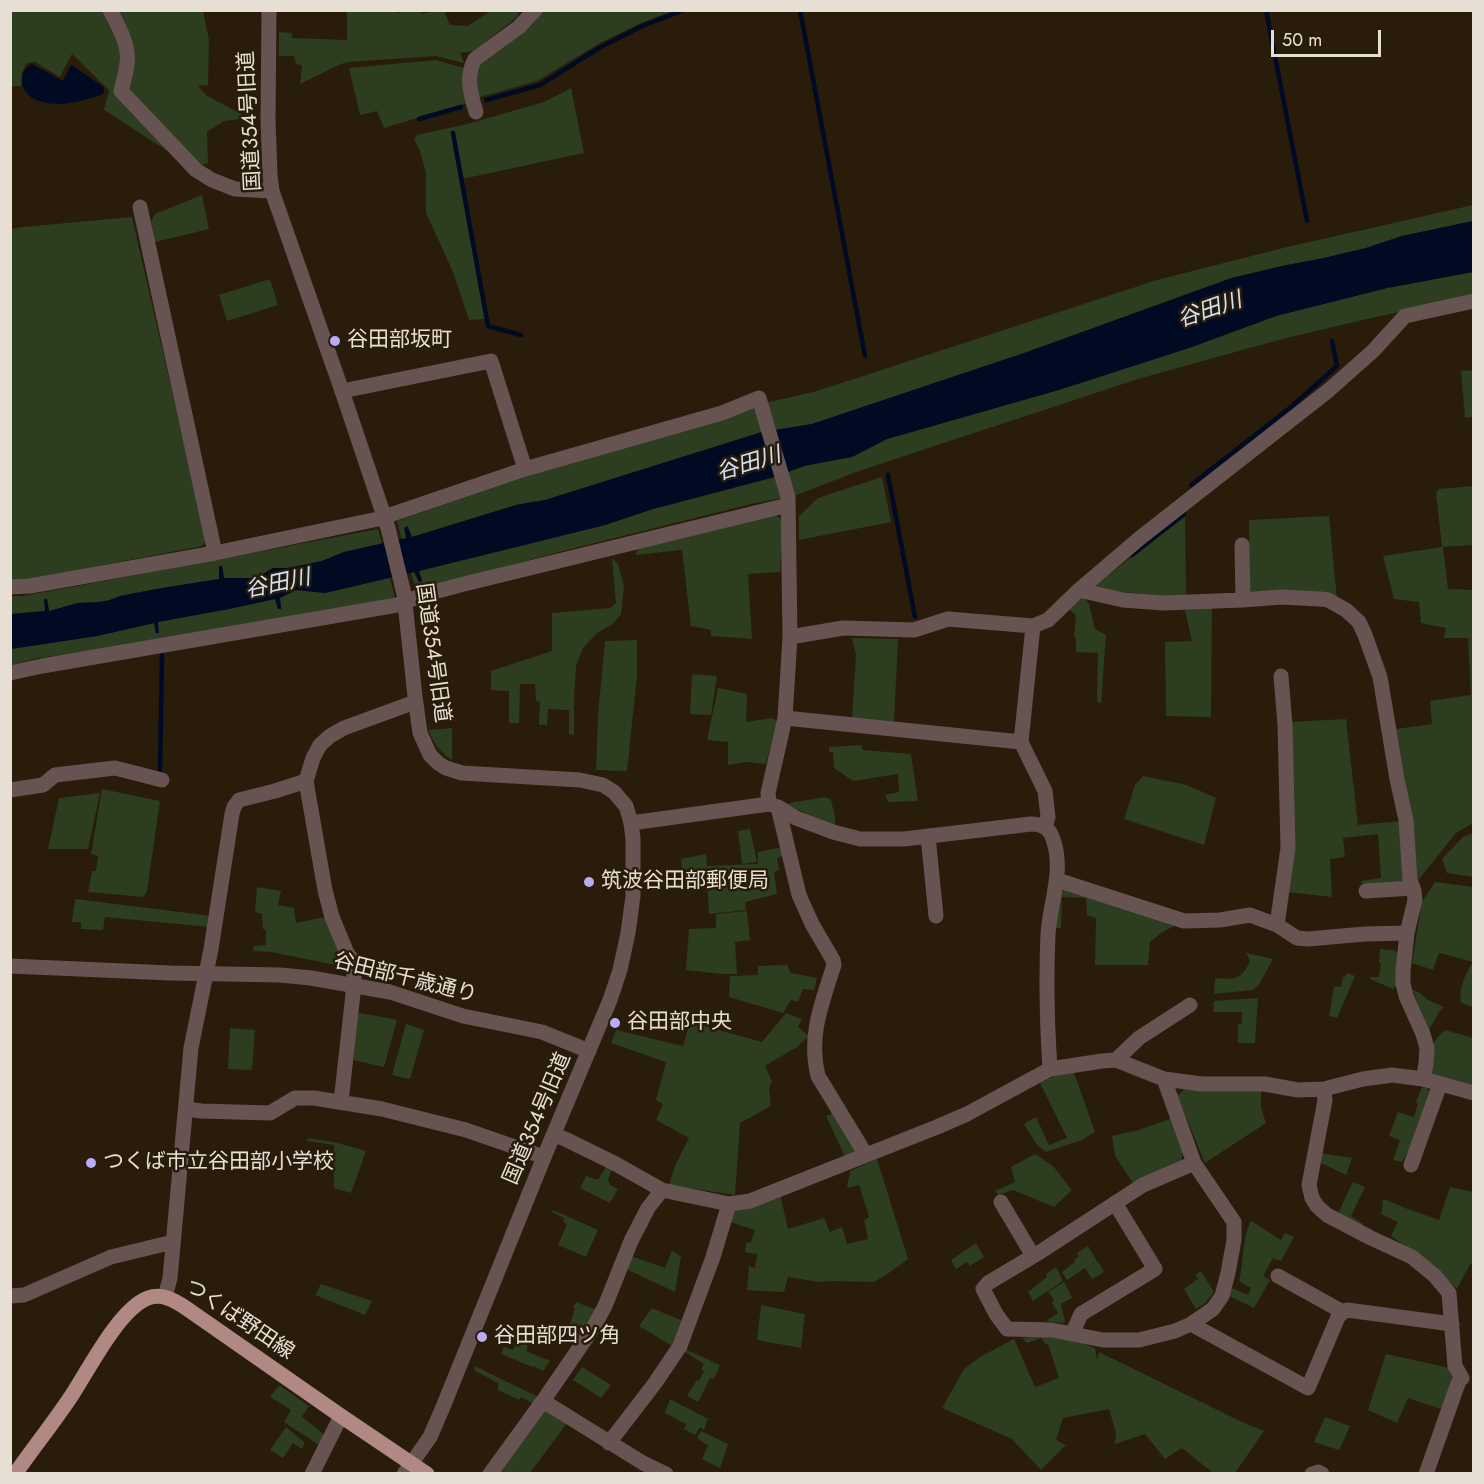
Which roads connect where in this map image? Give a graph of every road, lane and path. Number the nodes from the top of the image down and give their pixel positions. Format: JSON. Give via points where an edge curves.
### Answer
{"nodes":[{"id":1,"x":110,"y":10,"type":"edge"},
{"id":2,"x":269,"y":10,"type":"edge"},
{"id":3,"x":535,"y":10,"type":"edge"},
{"id":4,"x":476,"y":112,"type":"dead end"},
{"id":5,"x":272,"y":191,"type":"junction"},
{"id":6,"x":140,"y":207,"type":"dead end"},
{"id":7,"x":1473,"y":301,"type":"edge"},
{"id":8,"x":342,"y":391,"type":"junction"},
{"id":9,"x":525,"y":469,"type":"junction"},
{"id":10,"x":788,"y":501,"type":"junction"},
{"id":11,"x":387,"y":523,"type":"junction"},
{"id":12,"x":1242,"y":545,"type":"dead end"},
{"id":13,"x":215,"y":553,"type":"junction"},
{"id":14,"x":10,"y":587,"type":"edge"},
{"id":15,"x":1079,"y":590,"type":"junction"},
{"id":16,"x":404,"y":598,"type":"junction"},
{"id":17,"x":1244,"y":600,"type":"junction"},
{"id":18,"x":1033,"y":626,"type":"junction"},
{"id":19,"x":790,"y":637,"type":"junction"},
{"id":20,"x":10,"y":673,"type":"edge"},
{"id":21,"x":1281,"y":676,"type":"dead end"},
{"id":22,"x":416,"y":702,"type":"junction"},
{"id":23,"x":785,"y":718,"type":"junction"},
{"id":24,"x":1022,"y":742,"type":"junction"},
{"id":25,"x":162,"y":780,"type":"dead end"},
{"id":26,"x":306,"y":781,"type":"junction"},
{"id":27,"x":10,"y":790,"type":"edge"},
{"id":28,"x":773,"y":806,"type":"junction"},
{"id":29,"x":631,"y":824,"type":"junction"},
{"id":30,"x":1045,"y":827,"type":"junction"},
{"id":31,"x":927,"y":836,"type":"junction"},
{"id":32,"x":1057,"y":880,"type":"junction"},
{"id":33,"x":1413,"y":888,"type":"junction"},
{"id":34,"x":1366,"y":891,"type":"dead end"},
{"id":35,"x":936,"y":916,"type":"dead end"},
{"id":36,"x":1277,"y":925,"type":"junction"},
{"id":37,"x":1407,"y":933,"type":"junction"},
{"id":38,"x":10,"y":966,"type":"edge"},
{"id":39,"x":206,"y":973,"type":"junction"},
{"id":40,"x":354,"y":985,"type":"junction"},
{"id":41,"x":1190,"y":1005,"type":"dead end"},
{"id":42,"x":589,"y":1051,"type":"junction"},
{"id":43,"x":1116,"y":1060,"type":"junction"},
{"id":44,"x":1050,"y":1069,"type":"junction"},
{"id":45,"x":1164,"y":1078,"type":"junction"},
{"id":46,"x":1423,"y":1079,"type":"junction"},
{"id":47,"x":1440,"y":1084,"type":"junction"},
{"id":48,"x":1324,"y":1089,"type":"junction"},
{"id":49,"x":1473,"y":1093,"type":"edge"},
{"id":50,"x":341,"y":1102,"type":"junction"},
{"id":51,"x":187,"y":1109,"type":"junction"},
{"id":52,"x":554,"y":1135,"type":"junction"},
{"id":53,"x":866,"y":1155,"type":"junction"},
{"id":54,"x":544,"y":1157,"type":"junction"},
{"id":55,"x":1194,"y":1163,"type":"junction"},
{"id":56,"x":1411,"y":1165,"type":"dead end"},
{"id":57,"x":662,"y":1190,"type":"junction"},
{"id":58,"x":1001,"y":1202,"type":"dead end"},
{"id":59,"x":1115,"y":1203,"type":"junction"},
{"id":60,"x":729,"y":1204,"type":"junction"},
{"id":61,"x":173,"y":1242,"type":"junction"},
{"id":62,"x":1033,"y":1256,"type":"junction"},
{"id":63,"x":1278,"y":1276,"type":"dead end"},
{"id":64,"x":10,"y":1296,"type":"edge"},
{"id":65,"x":165,"y":1297,"type":"junction"},
{"id":66,"x":1343,"y":1312,"type":"junction"},
{"id":67,"x":1191,"y":1324,"type":"junction"},
{"id":68,"x":1452,"y":1324,"type":"junction"},
{"id":69,"x":1072,"y":1334,"type":"junction"},
{"id":70,"x":1468,"y":1378,"type":"edge"},
{"id":71,"x":543,"y":1401,"type":"junction"},
{"id":72,"x":341,"y":1416,"type":"junction"},
{"id":73,"x":609,"y":1443,"type":"junction"},
{"id":74,"x":408,"y":1468,"type":"edge"},
{"id":75,"x":15,"y":1473,"type":"edge"},
{"id":76,"x":312,"y":1473,"type":"edge"},
{"id":77,"x":427,"y":1473,"type":"edge"},
{"id":78,"x":490,"y":1473,"type":"edge"},
{"id":79,"x":666,"y":1473,"type":"edge"},
{"id":80,"x":1312,"y":1473,"type":"edge"},
{"id":81,"x":1322,"y":1473,"type":"edge"},
{"id":82,"x":1425,"y":1473,"type":"edge"}],
"edges":[{"from":1,"to":5,"type":"street","via":[[127,51],[121,91],[196,170],[235,189]]},
{"from":2,"to":5,"type":"street","name":"国道354号旧道"},
{"from":3,"to":4,"type":"street","via":[[519,27],[475,59],[470,92]]},
{"from":5,"to":8,"type":"street","name":"国道354号旧道"},
{"from":6,"to":13,"type":"street"},
{"from":7,"to":15,"type":"street","via":[[1405,316],[1329,390]]},
{"from":8,"to":9,"type":"street","via":[[491,361]]},
{"from":8,"to":11,"type":"street","name":"国道354号旧道"},
{"from":9,"to":10,"type":"street","via":[[722,413],[759,398]]},
{"from":9,"to":11,"type":"street"},
{"from":10,"to":16,"type":"street"},
{"from":10,"to":19,"type":"street"},
{"from":11,"to":13,"type":"street"},
{"from":11,"to":16,"type":"street","name":"国道354号旧道"},
{"from":12,"to":17,"type":"street"},
{"from":13,"to":14,"type":"street"},
{"from":15,"to":17,"type":"street","via":[[1123,600],[1163,603]]},
{"from":15,"to":18,"type":"street","via":[[1048,620]]},
{"from":16,"to":20,"type":"street","via":[[397,605]]},
{"from":16,"to":22,"type":"street","name":"国道354号旧道"},
{"from":17,"to":33,"type":"street","via":[[1328,600],[1355,617],[1361,626],[1380,677],[1406,820]]},
{"from":18,"to":19,"type":"street","via":[[948,619],[914,630],[843,628]]},
{"from":18,"to":24,"type":"street"},
{"from":19,"to":23,"type":"street"},
{"from":21,"to":36,"type":"street","via":[[1288,848]]},
{"from":22,"to":26,"type":"street","via":[[330,736],[313,758]]},
{"from":22,"to":29,"type":"street","name":"国道354号旧道","via":[[425,745],[430,755],[446,768],[603,785],[621,798]]},
{"from":23,"to":24,"type":"street"},
{"from":23,"to":28,"type":"street","via":[[768,793]]},
{"from":24,"to":30,"type":"street","via":[[1045,791]]},
{"from":25,"to":27,"type":"street","via":[[115,768],[55,775],[43,785]]},
{"from":26,"to":39,"type":"street","via":[[239,800],[234,807]]},
{"from":26,"to":40,"type":"street","via":[[325,890],[332,917],[354,962]]},
{"from":28,"to":29,"type":"street"},
{"from":28,"to":31,"type":"street","via":[[796,818],[860,839]]},
{"from":28,"to":53,"type":"street","via":[[799,895],[834,965],[816,1021],[818,1076]]},
{"from":29,"to":42,"type":"street","name":"国道354号旧道","via":[[633,896],[628,933],[620,970]]},
{"from":30,"to":31,"type":"street","via":[[1031,824]]},
{"from":30,"to":32,"type":"street","via":[[1051,834]]},
{"from":31,"to":35,"type":"street"},
{"from":32,"to":36,"type":"street","via":[[1184,921],[1250,915]]},
{"from":32,"to":44,"type":"street","via":[[1048,931],[1046,1002]]},
{"from":33,"to":34,"type":"street"},
{"from":33,"to":37,"type":"street"},
{"from":36,"to":37,"type":"street","via":[[1297,938],[1308,939]]},
{"from":37,"to":46,"type":"street","via":[[1403,984],[1427,1048]]},
{"from":38,"to":39,"type":"street","name":"谷田部千歳通り"},
{"from":39,"to":40,"type":"street","name":"谷田部千歳通り","via":[[280,975]]},
{"from":39,"to":51,"type":"street","via":[[191,1048]]},
{"from":40,"to":42,"type":"street","name":"谷田部千歳通り","via":[[390,992],[463,1016],[542,1032]]},
{"from":40,"to":50,"type":"street"},
{"from":41,"to":43,"type":"street","via":[[1139,1038]]},
{"from":42,"to":52,"type":"street","name":"国道354号旧道"},
{"from":43,"to":44,"type":"street"},
{"from":43,"to":45,"type":"street"},
{"from":44,"to":53,"type":"street","via":[[967,1114]]},
{"from":45,"to":48,"type":"street","via":[[1202,1084]]},
{"from":45,"to":55,"type":"street"},
{"from":46,"to":47,"type":"street"},
{"from":46,"to":48,"type":"street","via":[[1381,1076]]},
{"from":47,"to":49,"type":"street"},
{"from":47,"to":56,"type":"street"},
{"from":48,"to":68,"type":"street","via":[[1309,1185],[1312,1198],[1327,1215],[1412,1257],[1435,1276],[1449,1293]]},
{"from":50,"to":51,"type":"street","via":[[295,1098],[270,1113]]},
{"from":50,"to":54,"type":"street","via":[[466,1130]]},
{"from":51,"to":61,"type":"street"},
{"from":52,"to":54,"type":"street","name":"国道354号旧道"},
{"from":52,"to":57,"type":"street"},
{"from":53,"to":60,"type":"street","via":[[750,1201]]},
{"from":54,"to":74,"type":"street","name":"国道354号旧道","via":[[430,1437]]},
{"from":55,"to":59,"type":"street","via":[[1143,1185]]},
{"from":55,"to":67,"type":"street","via":[[1234,1222],[1234,1240],[1222,1296],[1213,1309]]},
{"from":57,"to":60,"type":"street"},
{"from":57,"to":71,"type":"street","via":[[631,1241],[593,1329]]},
{"from":58,"to":62,"type":"street"},
{"from":59,"to":62,"type":"street"},
{"from":59,"to":69,"type":"street","via":[[1155,1269],[1081,1314]]},
{"from":60,"to":73,"type":"street","via":[[680,1346]]},
{"from":61,"to":64,"type":"street","via":[[111,1257],[24,1295]]},
{"from":61,"to":65,"type":"street"},
{"from":62,"to":69,"type":"street","via":[[983,1289],[1007,1329]]},
{"from":63,"to":66,"type":"street"},
{"from":65,"to":72,"type":"main road","name":"つくば野田線"},
{"from":65,"to":75,"type":"main road","name":"つくば野田線","via":[[151,1297],[129,1310]]},
{"from":66,"to":67,"type":"street","via":[[1308,1389]]},
{"from":66,"to":68,"type":"street"},
{"from":67,"to":69,"type":"street","via":[[1139,1340],[1103,1340]]},
{"from":68,"to":70,"type":"street","via":[[1455,1366]]},
{"from":70,"to":82,"type":"street","via":[[1460,1379]]},
{"from":71,"to":73,"type":"street"},
{"from":71,"to":78,"type":"street"},
{"from":72,"to":74,"type":"main road","name":"つくば野田線"},
{"from":72,"to":76,"type":"street"},
{"from":73,"to":79,"type":"street"},
{"from":74,"to":77,"type":"main road","name":"つくば野田線"},
{"from":80,"to":81,"type":"street"}]}
